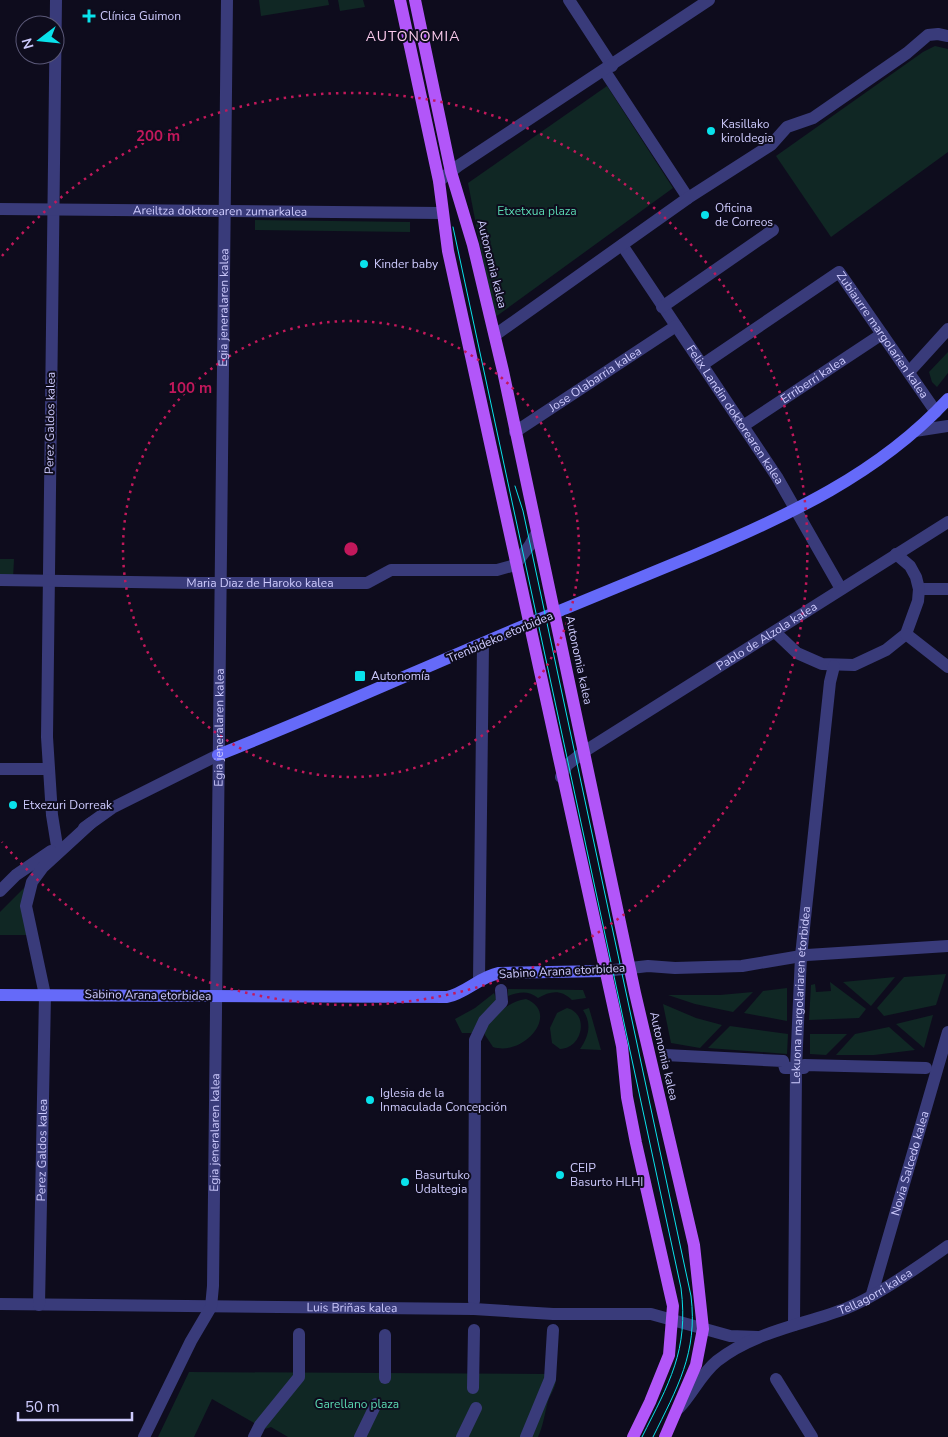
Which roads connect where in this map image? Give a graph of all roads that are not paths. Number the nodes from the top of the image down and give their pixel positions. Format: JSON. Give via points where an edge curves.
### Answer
{"nodes":[{"id":1,"x":56,"y":0,"type":"edge"},
{"id":2,"x":227,"y":0,"type":"edge"},
{"id":3,"x":400,"y":0,"type":"edge"},
{"id":4,"x":415,"y":0,"type":"edge"},
{"id":5,"x":569,"y":0,"type":"edge"},
{"id":6,"x":709,"y":0,"type":"edge"},
{"id":7,"x":948,"y":36,"type":"edge"},
{"id":8,"x":608,"y":68,"type":"junction"},
{"id":9,"x":451,"y":172,"type":"junction"},
{"id":10,"x":439,"y":181,"type":"junction"},
{"id":11,"x":688,"y":198,"type":"junction"},
{"id":12,"x":0,"y":209,"type":"edge"},
{"id":13,"x":54,"y":209,"type":"junction"},
{"id":14,"x":224,"y":212,"type":"junction"},
{"id":15,"x":441,"y":213,"type":"junction"},
{"id":16,"x":773,"y":230,"type":"dead end"},
{"id":17,"x":622,"y":245,"type":"junction"},
{"id":18,"x":662,"y":307,"type":"junction"},
{"id":19,"x":676,"y":326,"type":"junction"},
{"id":20,"x":948,"y":329,"type":"edge"},
{"id":21,"x":494,"y":334,"type":"junction"},
{"id":22,"x":882,"y":334,"type":"junction"},
{"id":23,"x":702,"y":365,"type":"junction"},
{"id":24,"x":909,"y":372,"type":"junction"},
{"id":25,"x":948,"y":399,"type":"edge"},
{"id":26,"x":936,"y":412,"type":"junction"},
{"id":27,"x":743,"y":426,"type":"junction"},
{"id":28,"x":948,"y":426,"type":"edge"},
{"id":29,"x":516,"y":432,"type":"junction"},
{"id":30,"x":915,"y":432,"type":"junction"},
{"id":31,"x":796,"y":510,"type":"junction"},
{"id":32,"x":948,"y":522,"type":"edge"},
{"id":33,"x":537,"y":532,"type":"junction"},
{"id":34,"x":896,"y":554,"type":"junction"},
{"id":35,"x":515,"y":565,"type":"junction"},
{"id":36,"x":0,"y":580,"type":"edge"},
{"id":37,"x":49,"y":580,"type":"junction"},
{"id":38,"x":221,"y":582,"type":"junction"},
{"id":39,"x":842,"y":588,"type":"junction"},
{"id":40,"x":919,"y":589,"type":"junction"},
{"id":41,"x":948,"y":589,"type":"edge"},
{"id":42,"x":555,"y":614,"type":"junction"},
{"id":43,"x":529,"y":624,"type":"junction"},
{"id":44,"x":775,"y":632,"type":"junction"},
{"id":45,"x":906,"y":634,"type":"junction"},
{"id":46,"x":483,"y":644,"type":"junction"},
{"id":47,"x":834,"y":666,"type":"junction"},
{"id":48,"x":948,"y":667,"type":"edge"},
{"id":49,"x":585,"y":751,"type":"junction"},
{"id":50,"x":218,"y":755,"type":"junction"},
{"id":51,"x":0,"y":769,"type":"edge"},
{"id":52,"x":48,"y":769,"type":"junction"},
{"id":53,"x":561,"y":777,"type":"junction"},
{"id":54,"x":91,"y":823,"type":"junction"},
{"id":55,"x":57,"y":846,"type":"junction"},
{"id":56,"x":0,"y":891,"type":"edge"},
{"id":57,"x":948,"y":946,"type":"edge"},
{"id":58,"x":800,"y":956,"type":"junction"},
{"id":59,"x":631,"y":968,"type":"junction"},
{"id":60,"x":609,"y":971,"type":"junction"},
{"id":61,"x":479,"y":980,"type":"junction"},
{"id":62,"x":501,"y":990,"type":"dead end"},
{"id":63,"x":0,"y":995,"type":"edge"},
{"id":64,"x":45,"y":995,"type":"junction"},
{"id":65,"x":215,"y":996,"type":"junction"},
{"id":66,"x":948,"y":1032,"type":"edge"},
{"id":67,"x":665,"y":1055,"type":"dead end"},
{"id":68,"x":796,"y":1068,"type":"junction"},
{"id":69,"x":926,"y":1068,"type":"dead end"},
{"id":70,"x":948,"y":1246,"type":"edge"},
{"id":71,"x":872,"y":1294,"type":"junction"},
{"id":72,"x":474,"y":1301,"type":"dead end"},
{"id":73,"x":0,"y":1304,"type":"edge"},
{"id":74,"x":39,"y":1305,"type":"junction"},
{"id":75,"x":211,"y":1307,"type":"junction"},
{"id":76,"x":673,"y":1322,"type":"junction"},
{"id":77,"x":794,"y":1325,"type":"junction"},
{"id":78,"x":703,"y":1329,"type":"junction"},
{"id":79,"x":474,"y":1330,"type":"dead end"},
{"id":80,"x":553,"y":1330,"type":"dead end"},
{"id":81,"x":299,"y":1334,"type":"dead end"},
{"id":82,"x":385,"y":1335,"type":"dead end"},
{"id":83,"x":758,"y":1337,"type":"junction"},
{"id":84,"x":385,"y":1378,"type":"dead end"},
{"id":85,"x":776,"y":1379,"type":"dead end"},
{"id":86,"x":473,"y":1388,"type":"dead end"},
{"id":87,"x":376,"y":1404,"type":"dead end"},
{"id":88,"x":476,"y":1408,"type":"dead end"},
{"id":89,"x":678,"y":1408,"type":"junction"},
{"id":90,"x":144,"y":1437,"type":"edge"},
{"id":91,"x":254,"y":1437,"type":"edge"},
{"id":92,"x":360,"y":1437,"type":"edge"},
{"id":93,"x":462,"y":1437,"type":"edge"},
{"id":94,"x":526,"y":1437,"type":"edge"},
{"id":95,"x":633,"y":1437,"type":"edge"},
{"id":96,"x":665,"y":1437,"type":"edge"},
{"id":97,"x":812,"y":1437,"type":"edge"}],
"edges":[{"from":1,"to":13,"type":"street","name":"Perez Galdos kalea"},
{"from":2,"to":14,"type":"street","name":"Egia jeneralaren kalea"},
{"from":3,"to":10,"type":"main road"},
{"from":4,"to":9,"type":"main road","name":"Autonomia kalea"},
{"from":5,"to":8,"type":"street"},
{"from":6,"to":8,"type":"street"},
{"from":7,"to":11,"type":"street","via":[[938,34],[921,40],[813,118],[787,127],[772,145]]},
{"from":8,"to":9,"type":"street"},
{"from":8,"to":11,"type":"street"},
{"from":9,"to":10,"type":"street"},
{"from":9,"to":21,"type":"main road","name":"Autonomia kalea","via":[[473,244]]},
{"from":10,"to":15,"type":"main road"},
{"from":11,"to":17,"type":"street"},
{"from":12,"to":13,"type":"street","name":"Areiltza doktorearen zumarkalea"},
{"from":13,"to":14,"type":"street","name":"Areiltza doktorearen zumarkalea"},
{"from":13,"to":37,"type":"street","name":"Perez Galdos kalea"},
{"from":14,"to":15,"type":"street","name":"Areiltza doktorearen zumarkalea"},
{"from":14,"to":38,"type":"street","name":"Egia jeneralaren kalea"},
{"from":15,"to":35,"type":"main road"},
{"from":16,"to":18,"type":"street"},
{"from":17,"to":18,"type":"street","name":"Felix Landin doktorearen kalea"},
{"from":17,"to":21,"type":"street"},
{"from":18,"to":19,"type":"street","name":"Felix Landin doktorearen kalea"},
{"from":19,"to":23,"type":"street","name":"Felix Landin doktorearen kalea"},
{"from":19,"to":29,"type":"street","name":"Jose Olabarria kalea"},
{"from":20,"to":24,"type":"street"},
{"from":21,"to":29,"type":"main road","name":"Autonomia kalea"},
{"from":22,"to":23,"type":"street","name":"Zubiaurre margolarien kalea","via":[[839,272]]},
{"from":22,"to":24,"type":"street","name":"Zubiaurre margolarien kalea"},
{"from":22,"to":27,"type":"street","name":"Erriberri kalea"},
{"from":23,"to":27,"type":"street","name":"Felix Landin doktorearen kalea"},
{"from":24,"to":26,"type":"street","name":"Zubiaurre margolarien kalea"},
{"from":25,"to":26,"type":"street","name":"Trenbideko etorbidea"},
{"from":26,"to":30,"type":"street","name":"Trenbideko etorbidea"},
{"from":27,"to":31,"type":"street","name":"Felix Landin doktorearen kalea"},
{"from":28,"to":30,"type":"street"},
{"from":29,"to":33,"type":"main road","name":"Autonomia kalea"},
{"from":30,"to":31,"type":"street","name":"Trenbideko etorbidea","via":[[852,478]]},
{"from":31,"to":39,"type":"street","name":"Felix Landin doktorearen kalea"},
{"from":31,"to":42,"type":"street","name":"Trenbideko etorbidea"},
{"from":32,"to":34,"type":"street","name":"Pablo de Alzola kalea"},
{"from":33,"to":35,"type":"street"},
{"from":33,"to":42,"type":"main road","name":"Autonomia kalea"},
{"from":34,"to":39,"type":"street","name":"Pablo de Alzola kalea"},
{"from":34,"to":40,"type":"street","via":[[910,566]]},
{"from":35,"to":38,"type":"street","name":"Maria Diaz de Haroko kalea","via":[[497,570],[391,570],[367,582]]},
{"from":35,"to":43,"type":"main road"},
{"from":36,"to":37,"type":"street","name":"Maria Diaz de Haroko kalea"},
{"from":37,"to":38,"type":"street","name":"Maria Diaz de Haroko kalea"},
{"from":37,"to":52,"type":"street","name":"Perez Galdos kalea"},
{"from":38,"to":50,"type":"street","name":"Egia jeneralaren kalea"},
{"from":39,"to":44,"type":"street","name":"Pablo de Alzola kalea"},
{"from":40,"to":41,"type":"street"},
{"from":40,"to":45,"type":"street"},
{"from":42,"to":43,"type":"street","name":"Trenbideko etorbidea"},
{"from":42,"to":49,"type":"main road","name":"Autonomia kalea"},
{"from":43,"to":46,"type":"street","name":"Trenbideko etorbidea"},
{"from":43,"to":53,"type":"main road"},
{"from":44,"to":47,"type":"street","via":[[797,653],[812,661]]},
{"from":44,"to":49,"type":"street","name":"Pablo de Alzola kalea"},
{"from":45,"to":47,"type":"street","via":[[868,659],[854,665]]},
{"from":45,"to":48,"type":"street"},
{"from":46,"to":50,"type":"street","name":"Trenbideko etorbidea","via":[[333,710]]},
{"from":46,"to":61,"type":"street"},
{"from":47,"to":58,"type":"street","name":"Lekuona margolariaren etorbidea"},
{"from":49,"to":53,"type":"street","name":"Pablo de Alzola kalea","via":[[567,765]]},
{"from":49,"to":59,"type":"main road","name":"Autonomia kalea"},
{"from":50,"to":54,"type":"street","name":"Trenbideko etorbidea","via":[[112,808]]},
{"from":50,"to":65,"type":"street","name":"Egia jeneralaren kalea"},
{"from":51,"to":52,"type":"street"},
{"from":52,"to":55,"type":"street","name":"Perez Galdos kalea"},
{"from":53,"to":60,"type":"main road"},
{"from":54,"to":55,"type":"street","name":"Trenbideko etorbidea"},
{"from":54,"to":64,"type":"street","name":"Trenbideko etorbidea","via":[[43,867],[32,882],[26,906]]},
{"from":55,"to":56,"type":"street","name":"Trenbideko etorbidea","via":[[16,875]]},
{"from":57,"to":58,"type":"street","name":"Sabino Arana etorbidea"},
{"from":58,"to":59,"type":"street","name":"Sabino Arana etorbidea","via":[[742,966]]},
{"from":58,"to":68,"type":"street","name":"Lekuona margolariaren etorbidea"},
{"from":59,"to":60,"type":"street","name":"Sabino Arana etorbidea"},
{"from":59,"to":78,"type":"main road","name":"Autonomia kalea","via":[[694,1245]]},
{"from":60,"to":61,"type":"street","name":"Sabino Arana etorbidea","via":[[511,972],[488,975]]},
{"from":60,"to":76,"type":"main road","via":[[627,1096],[669,1280]]},
{"from":61,"to":65,"type":"street","name":"Sabino Arana etorbidea","via":[[457,995],[447,997]]},
{"from":62,"to":72,"type":"street","via":[[502,1002],[484,1021],[475,1044]]},
{"from":63,"to":64,"type":"street","name":"Sabino Arana etorbidea"},
{"from":64,"to":65,"type":"street","name":"Sabino Arana etorbidea"},
{"from":64,"to":74,"type":"street","name":"Perez Galdos kalea"},
{"from":65,"to":75,"type":"street","name":"Egia jeneralaren kalea"},
{"from":66,"to":71,"type":"street","name":"Novia Salcedo kalea"},
{"from":67,"to":68,"type":"street","via":[[783,1061],[785,1068]]},
{"from":68,"to":69,"type":"street","via":[[804,1068],[804,1064]]},
{"from":68,"to":77,"type":"street","name":"Lekuona margolariaren etorbidea"},
{"from":70,"to":71,"type":"street","name":"Tellagorri kalea"},
{"from":71,"to":77,"type":"street","name":"Tellagorri kalea","via":[[849,1307]]},
{"from":73,"to":74,"type":"street","name":"Luis Briñas kalea"},
{"from":74,"to":75,"type":"street","name":"Luis Briñas kalea"},
{"from":75,"to":76,"type":"street","name":"Luis Briñas kalea","via":[[651,1314]]},
{"from":75,"to":90,"type":"street","name":"Egia jeneralaren kalea"},
{"from":76,"to":78,"type":"street","name":"Luis Briñas kalea"},
{"from":76,"to":95,"type":"main road","via":[[669,1355],[662,1376]]},
{"from":77,"to":83,"type":"street","name":"Tellagorri kalea"},
{"from":78,"to":83,"type":"street","name":"Luis Briñas kalea","via":[[730,1336]]},
{"from":78,"to":89,"type":"main road","name":"Autonomia kalea","via":[[696,1364]]},
{"from":79,"to":86,"type":"street"},
{"from":80,"to":94,"type":"street","via":[[550,1380]]},
{"from":81,"to":91,"type":"street","via":[[299,1377]]},
{"from":82,"to":84,"type":"street"},
{"from":83,"to":89,"type":"street","via":[[717,1361]]},
{"from":85,"to":97,"type":"street"},
{"from":87,"to":92,"type":"street"},
{"from":88,"to":93,"type":"street"},
{"from":89,"to":96,"type":"main road","name":"Autonomia kalea"}]}
